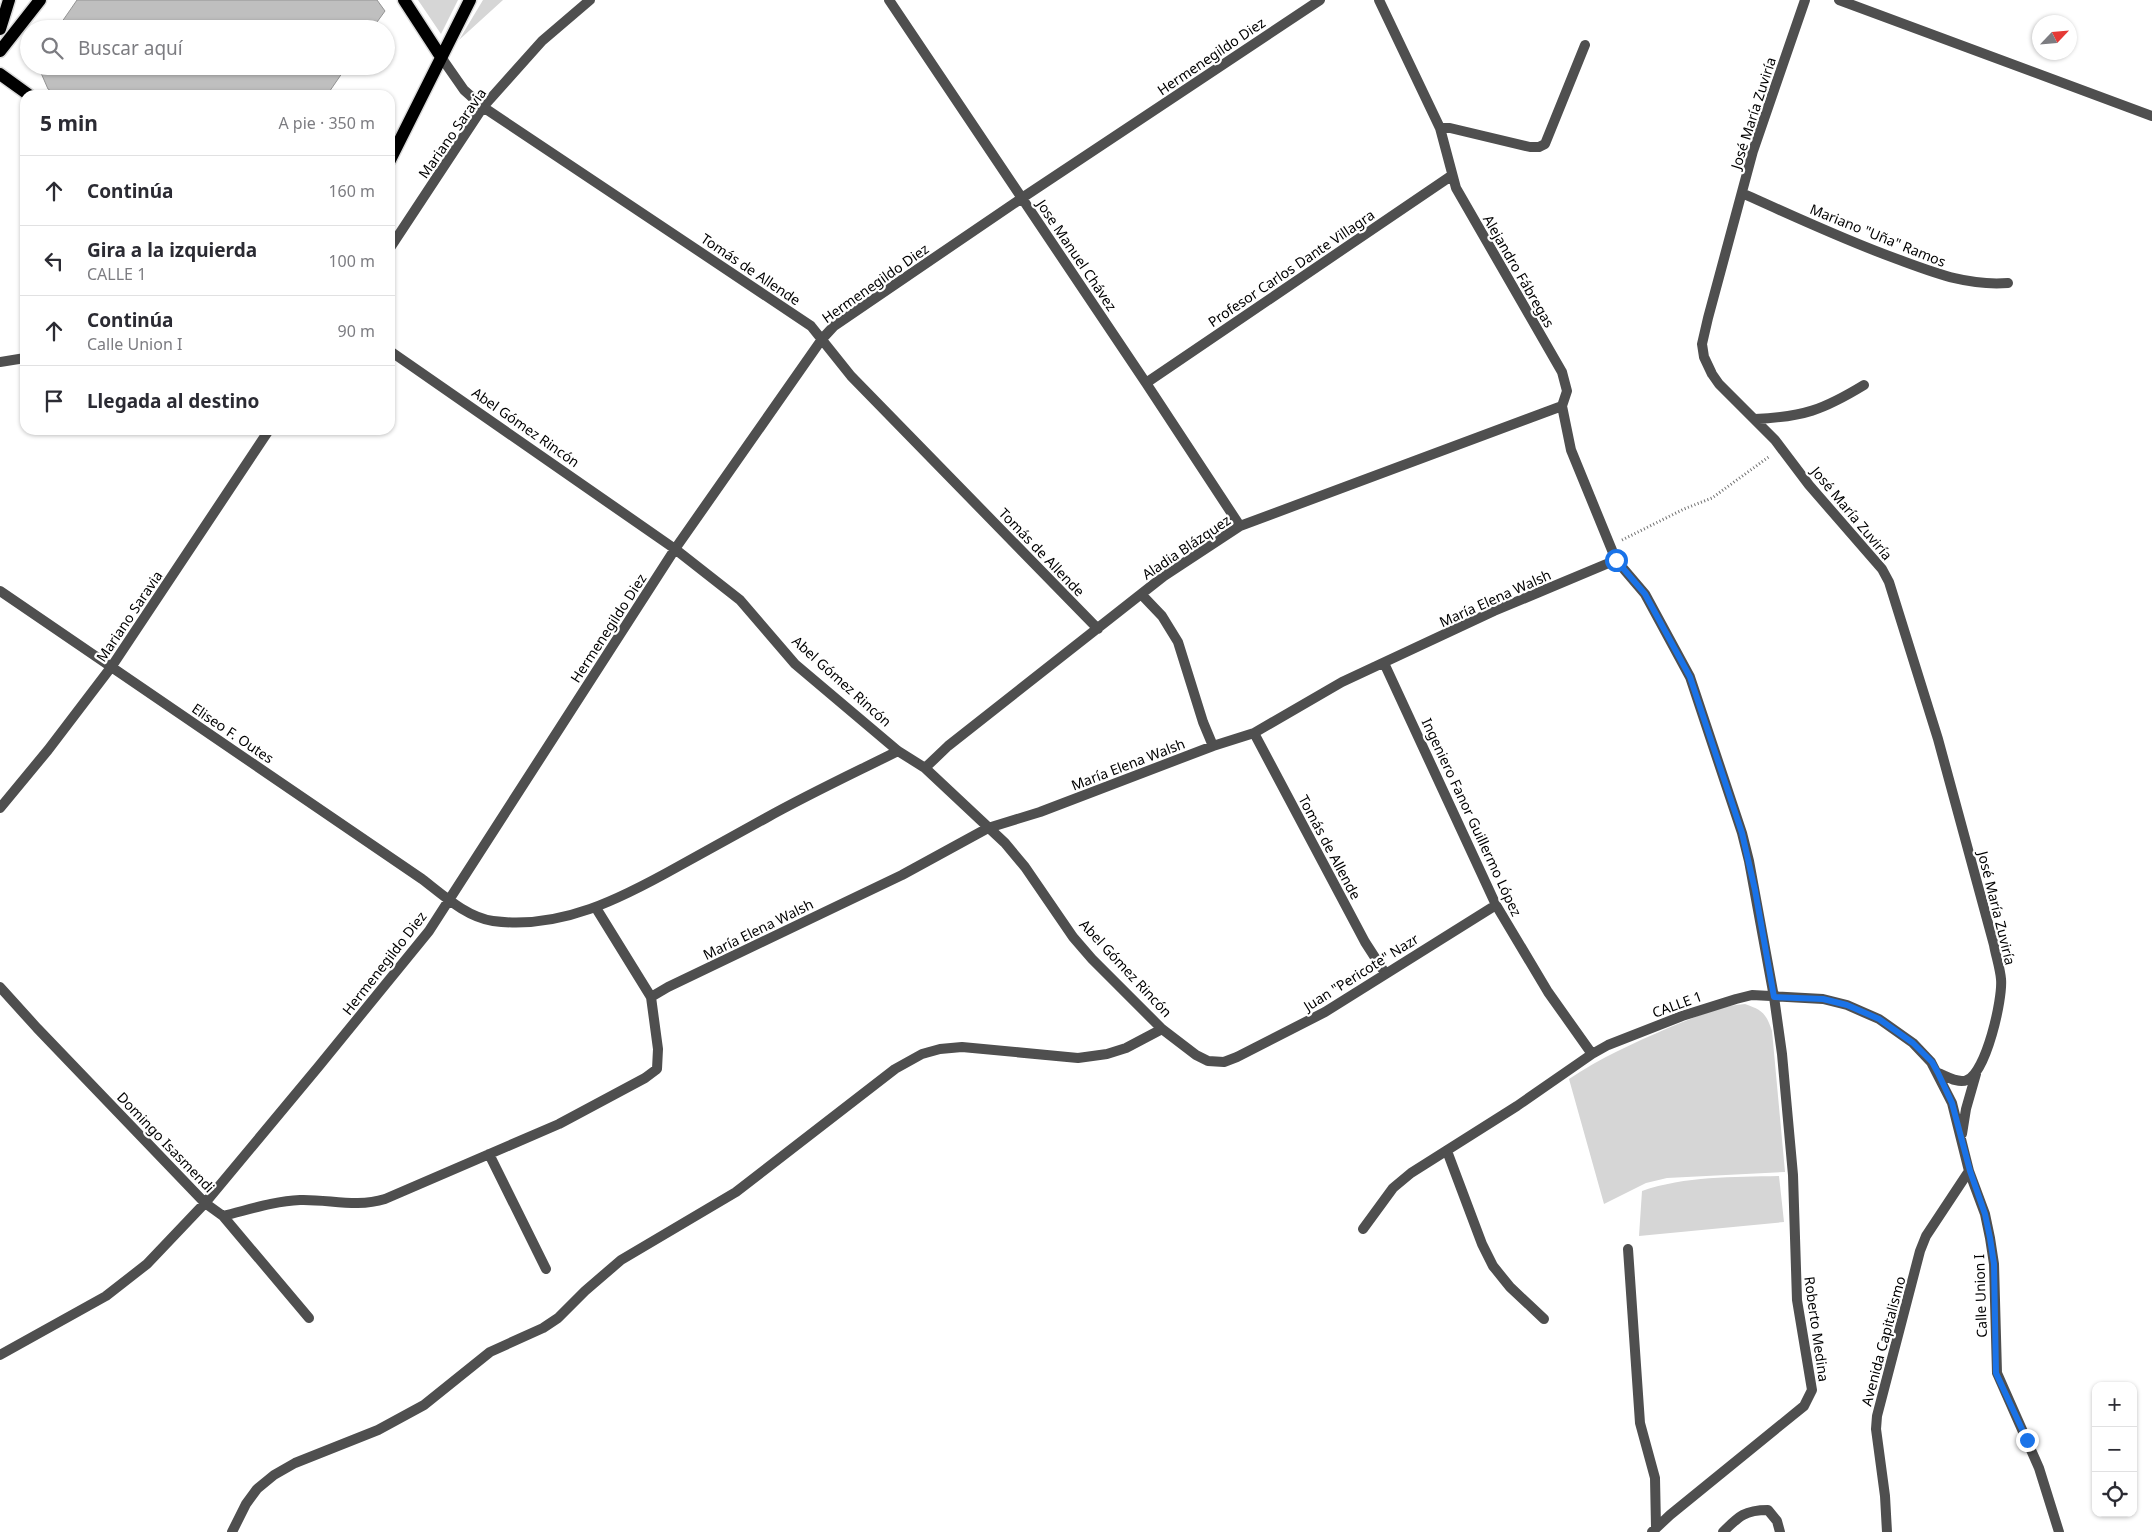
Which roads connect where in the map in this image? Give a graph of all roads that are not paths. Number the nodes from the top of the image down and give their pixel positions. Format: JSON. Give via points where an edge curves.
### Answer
{"nodes":[{"id":1,"x":9,"y":0,"type":"edge"},
{"id":2,"x":40,"y":0,"type":"edge"},
{"id":3,"x":404,"y":0,"type":"edge"},
{"id":4,"x":470,"y":0,"type":"edge"},
{"id":5,"x":590,"y":0,"type":"edge"},
{"id":6,"x":889,"y":0,"type":"edge"},
{"id":7,"x":1320,"y":0,"type":"edge"},
{"id":8,"x":1379,"y":0,"type":"edge"},
{"id":9,"x":1806,"y":0,"type":"edge"},
{"id":10,"x":1839,"y":0,"type":"edge"},
{"id":11,"x":24,"y":20,"type":"edge"},
{"id":12,"x":20,"y":26,"type":"edge"},
{"id":13,"x":0,"y":29,"type":"edge"},
{"id":14,"x":1585,"y":45,"type":"dead end"},
{"id":15,"x":0,"y":51,"type":"edge"},
{"id":16,"x":441,"y":57,"type":"junction"},
{"id":17,"x":0,"y":74,"type":"edge"},
{"id":18,"x":22,"y":90,"type":"edge"},
{"id":19,"x":483,"y":107,"type":"junction"},
{"id":20,"x":2152,"y":116,"type":"edge"},
{"id":21,"x":1440,"y":128,"type":"junction"},
{"id":22,"x":395,"y":150,"type":"edge"},
{"id":23,"x":1452,"y":176,"type":"junction"},
{"id":24,"x":1742,"y":193,"type":"junction"},
{"id":25,"x":1022,"y":198,"type":"junction"},
{"id":26,"x":395,"y":240,"type":"edge"},
{"id":27,"x":2008,"y":283,"type":"dead end"},
{"id":28,"x":822,"y":339,"type":"junction"},
{"id":29,"x":395,"y":354,"type":"edge"},
{"id":30,"x":20,"y":359,"type":"edge"},
{"id":31,"x":0,"y":362,"type":"edge"},
{"id":32,"x":1146,"y":383,"type":"junction"},
{"id":33,"x":1864,"y":385,"type":"dead end"},
{"id":34,"x":1562,"y":406,"type":"junction"},
{"id":35,"x":1755,"y":419,"type":"junction"},
{"id":36,"x":266,"y":435,"type":"edge"},
{"id":37,"x":1240,"y":526,"type":"junction"},
{"id":38,"x":675,"y":549,"type":"junction"},
{"id":39,"x":1616,"y":560,"type":"junction"},
{"id":40,"x":0,"y":591,"type":"edge"},
{"id":41,"x":1141,"y":594,"type":"junction"},
{"id":42,"x":1098,"y":629,"type":"junction"},
{"id":43,"x":1384,"y":663,"type":"junction"},
{"id":44,"x":112,"y":666,"type":"junction"},
{"id":45,"x":1254,"y":733,"type":"junction"},
{"id":46,"x":1214,"y":746,"type":"junction"},
{"id":47,"x":898,"y":751,"type":"junction"},
{"id":48,"x":925,"y":768,"type":"junction"},
{"id":49,"x":0,"y":808,"type":"edge"},
{"id":50,"x":988,"y":828,"type":"junction"},
{"id":51,"x":449,"y":900,"type":"junction"},
{"id":52,"x":1496,"y":905,"type":"junction"},
{"id":53,"x":596,"y":908,"type":"junction"},
{"id":54,"x":1385,"y":973,"type":"junction"},
{"id":55,"x":0,"y":987,"type":"edge"},
{"id":56,"x":652,"y":997,"type":"junction"},
{"id":57,"x":1774,"y":997,"type":"junction"},
{"id":58,"x":1162,"y":1029,"type":"junction"},
{"id":59,"x":1592,"y":1054,"type":"junction"},
{"id":60,"x":1208,"y":1061,"type":"joint"},
{"id":61,"x":1938,"y":1073,"type":"junction"},
{"id":62,"x":1976,"y":1074,"type":"junction"},
{"id":63,"x":1961,"y":1139,"type":"junction"},
{"id":64,"x":1447,"y":1151,"type":"junction"},
{"id":65,"x":489,"y":1154,"type":"junction"},
{"id":66,"x":1970,"y":1171,"type":"junction"},
{"id":67,"x":205,"y":1203,"type":"junction"},
{"id":68,"x":223,"y":1216,"type":"junction"},
{"id":69,"x":1363,"y":1229,"type":"dead end"},
{"id":70,"x":1628,"y":1249,"type":"dead end"},
{"id":71,"x":546,"y":1269,"type":"dead end"},
{"id":72,"x":310,"y":1318,"type":"dead end"},
{"id":73,"x":1544,"y":1319,"type":"dead end"},
{"id":74,"x":0,"y":1355,"type":"edge"},
{"id":75,"x":1654,"y":1530,"type":"edge"},
{"id":76,"x":232,"y":1532,"type":"edge"},
{"id":77,"x":1723,"y":1532,"type":"edge"},
{"id":78,"x":1780,"y":1532,"type":"edge"},
{"id":79,"x":1887,"y":1532,"type":"edge"},
{"id":80,"x":2059,"y":1532,"type":"edge"}],
"edges":[{"from":1,"to":13,"type":"main road"},
{"from":2,"to":11,"type":"main road"},
{"from":3,"to":16,"type":"main road"},
{"from":4,"to":16,"type":"main road"},
{"from":5,"to":19,"type":"street","name":"Mariano Saravia","via":[[542,41]]},
{"from":6,"to":25,"type":"street","name":"Jose Manuel Chávez"},
{"from":7,"to":25,"type":"street","name":"Hermenegildo Diez"},
{"from":8,"to":21,"type":"street","name":"Alejandro Fábregas"},
{"from":9,"to":24,"type":"street","name":"José María Zuviría","via":[[1753,151]]},
{"from":10,"to":20,"type":"street"},
{"from":12,"to":15,"type":"main road"},
{"from":14,"to":21,"type":"street","via":[[1545,144],[1530,147]]},
{"from":16,"to":19,"type":"street","name":"Tomás de Allende","via":[[464,90]]},
{"from":16,"to":22,"type":"main road"},
{"from":17,"to":18,"type":"main road"},
{"from":19,"to":26,"type":"street","name":"Mariano Saravia"},
{"from":19,"to":28,"type":"street","name":"Tomás de Allende","via":[[811,326]]},
{"from":21,"to":23,"type":"street","name":"Alejandro Fábregas"},
{"from":23,"to":32,"type":"street","name":"Profesor Carlos Dante Villagra"},
{"from":23,"to":34,"type":"street","name":"Alejandro Fábregas","via":[[1562,372],[1567,390]]},
{"from":24,"to":27,"type":"street","name":"Mariano \"Uña\" Ramos","via":[[1862,246],[1945,276],[1986,284]]},
{"from":24,"to":35,"type":"street","name":"José María Zuviría","via":[[1702,344],[1704,357],[1719,384]]},
{"from":25,"to":28,"type":"street","name":"Hermenegildo Diez","via":[[834,326]]},
{"from":25,"to":32,"type":"street","name":"Jose Manuel Chávez"},
{"from":28,"to":38,"type":"street","name":"Hermenegildo Diez"},
{"from":28,"to":42,"type":"street","name":"Tomás de Allende","via":[[851,376]]},
{"from":29,"to":38,"type":"street","name":"Abel Gómez Rincón"},
{"from":30,"to":31,"type":"street"},
{"from":32,"to":37,"type":"street","name":"Jose Manuel Chávez"},
{"from":33,"to":35,"type":"street","via":[[1835,403],[1811,412],[1788,418]]},
{"from":34,"to":37,"type":"street","name":"Aladia Blázquez"},
{"from":34,"to":39,"type":"street","name":"Alejandro Fábregas","via":[[1571,450]]},
{"from":35,"to":62,"type":"street","name":"José María Zuviría","via":[[1882,569],[1889,582],[1938,739],[2001,979],[1997,1020]]},
{"from":36,"to":44,"type":"street","name":"Mariano Saravia"},
{"from":37,"to":41,"type":"street","name":"Aladia Blázquez"},
{"from":38,"to":47,"type":"street","name":"Abel Gómez Rincón","via":[[740,600],[795,664]]},
{"from":38,"to":51,"type":"street","name":"Hermenegildo Diez"},
{"from":39,"to":43,"type":"street","name":"María Elena Walsh"},
{"from":39,"to":57,"type":"street","name":"Roberto Medina","via":[[1645,594],[1690,677],[1742,833]]},
{"from":40,"to":44,"type":"street","name":"Eliseo F. Outes"},
{"from":41,"to":42,"type":"street","name":"Aladia Blázquez"},
{"from":41,"to":46,"type":"street","via":[[1162,616],[1178,642],[1203,722]]},
{"from":42,"to":48,"type":"street","name":"Aladia Blázquez","via":[[948,746]]},
{"from":43,"to":45,"type":"street","name":"María Elena Walsh","via":[[1342,682]]},
{"from":43,"to":52,"type":"street","name":"Ingeniero Fanor Guillermo López"},
{"from":44,"to":49,"type":"street","name":"Mariano Saravia"},
{"from":44,"to":51,"type":"street","name":"Eliseo F. Outes"},
{"from":45,"to":46,"type":"street","name":"María Elena Walsh"},
{"from":45,"to":54,"type":"street","name":"Tomás de Allende","via":[[1365,942]]},
{"from":46,"to":50,"type":"street","name":"María Elena Walsh","via":[[1040,812]]},
{"from":47,"to":48,"type":"street","name":"Abel Gómez Rincón"},
{"from":47,"to":53,"type":"street","name":"Eliseo F. Outes","via":[[796,802],[642,887]]},
{"from":48,"to":50,"type":"street","name":"Abel Gómez Rincón"},
{"from":50,"to":56,"type":"street","name":"María Elena Walsh","via":[[902,875]]},
{"from":50,"to":58,"type":"street","name":"Abel Gómez Rincón","via":[[1025,868],[1092,959]]},
{"from":51,"to":53,"type":"street","name":"Eliseo F. Outes","via":[[468,912],[492,920],[524,923]]},
{"from":51,"to":67,"type":"street","name":"Hermenegildo Diez","via":[[429,930]]},
{"from":52,"to":54,"type":"street","name":"Juan \"Pericote\" Nazr"},
{"from":52,"to":59,"type":"street","name":"Ingeniero Fanor Guillermo López","via":[[1548,992]]},
{"from":53,"to":56,"type":"street"},
{"from":54,"to":60,"type":"street","name":"Juan \"Pericote\" Nazr","via":[[1325,1012],[1246,1052],[1224,1062]]},
{"from":55,"to":67,"type":"street","name":"Domingo Isasmendi"},
{"from":56,"to":65,"type":"street","via":[[657,1069],[559,1124]]},
{"from":57,"to":59,"type":"street","name":"CALLE 1","via":[[1752,995],[1736,998],[1682,1016]]},
{"from":57,"to":61,"type":"street","name":"CALLE 1","via":[[1823,999],[1879,1019],[1913,1043]]},
{"from":57,"to":75,"type":"street","name":"Roberto Medina","via":[[1793,1174],[1797,1300],[1812,1390],[1804,1406]]},
{"from":58,"to":60,"type":"street","name":"Abel Gómez Rincón"},
{"from":58,"to":76,"type":"street","via":[[1126,1048],[1078,1058],[962,1047],[922,1054],[895,1069],[736,1192],[621,1260],[544,1328],[490,1352],[424,1405],[378,1430],[295,1463],[274,1475],[246,1504]]},
{"from":59,"to":64,"type":"street","name":"CALLE 1"},
{"from":61,"to":62,"type":"street","via":[[1961,1081]]},
{"from":61,"to":63,"type":"street","name":"CALLE 1","via":[[1952,1103]]},
{"from":62,"to":63,"type":"street","name":"José María Zuviría"},
{"from":63,"to":66,"type":"street","name":"CALLE 1"},
{"from":64,"to":69,"type":"street","name":"CALLE 1","via":[[1393,1188]]},
{"from":64,"to":73,"type":"street","via":[[1493,1266]]},
{"from":65,"to":68,"type":"street","via":[[369,1204],[292,1201]]},
{"from":65,"to":71,"type":"street"},
{"from":66,"to":79,"type":"street","name":"Avenida Capitalismo","via":[[1926,1236],[1920,1251],[1882,1396],[1876,1429],[1886,1496]]},
{"from":66,"to":80,"type":"street","name":"Calle Union I","via":[[1985,1214],[1994,1264],[1996,1373],[2039,1468]]},
{"from":67,"to":68,"type":"street","name":"Domingo Isasmendi"},
{"from":67,"to":74,"type":"street","name":"Hermenegildo Diez","via":[[129,1279],[69,1318]]},
{"from":68,"to":72,"type":"street","name":"Domingo Isasmendi"},
{"from":70,"to":75,"type":"street","via":[[1640,1424],[1655,1478]]},
{"from":77,"to":78,"type":"street","via":[[1739,1516],[1752,1510],[1768,1510],[1777,1521]]}]}
